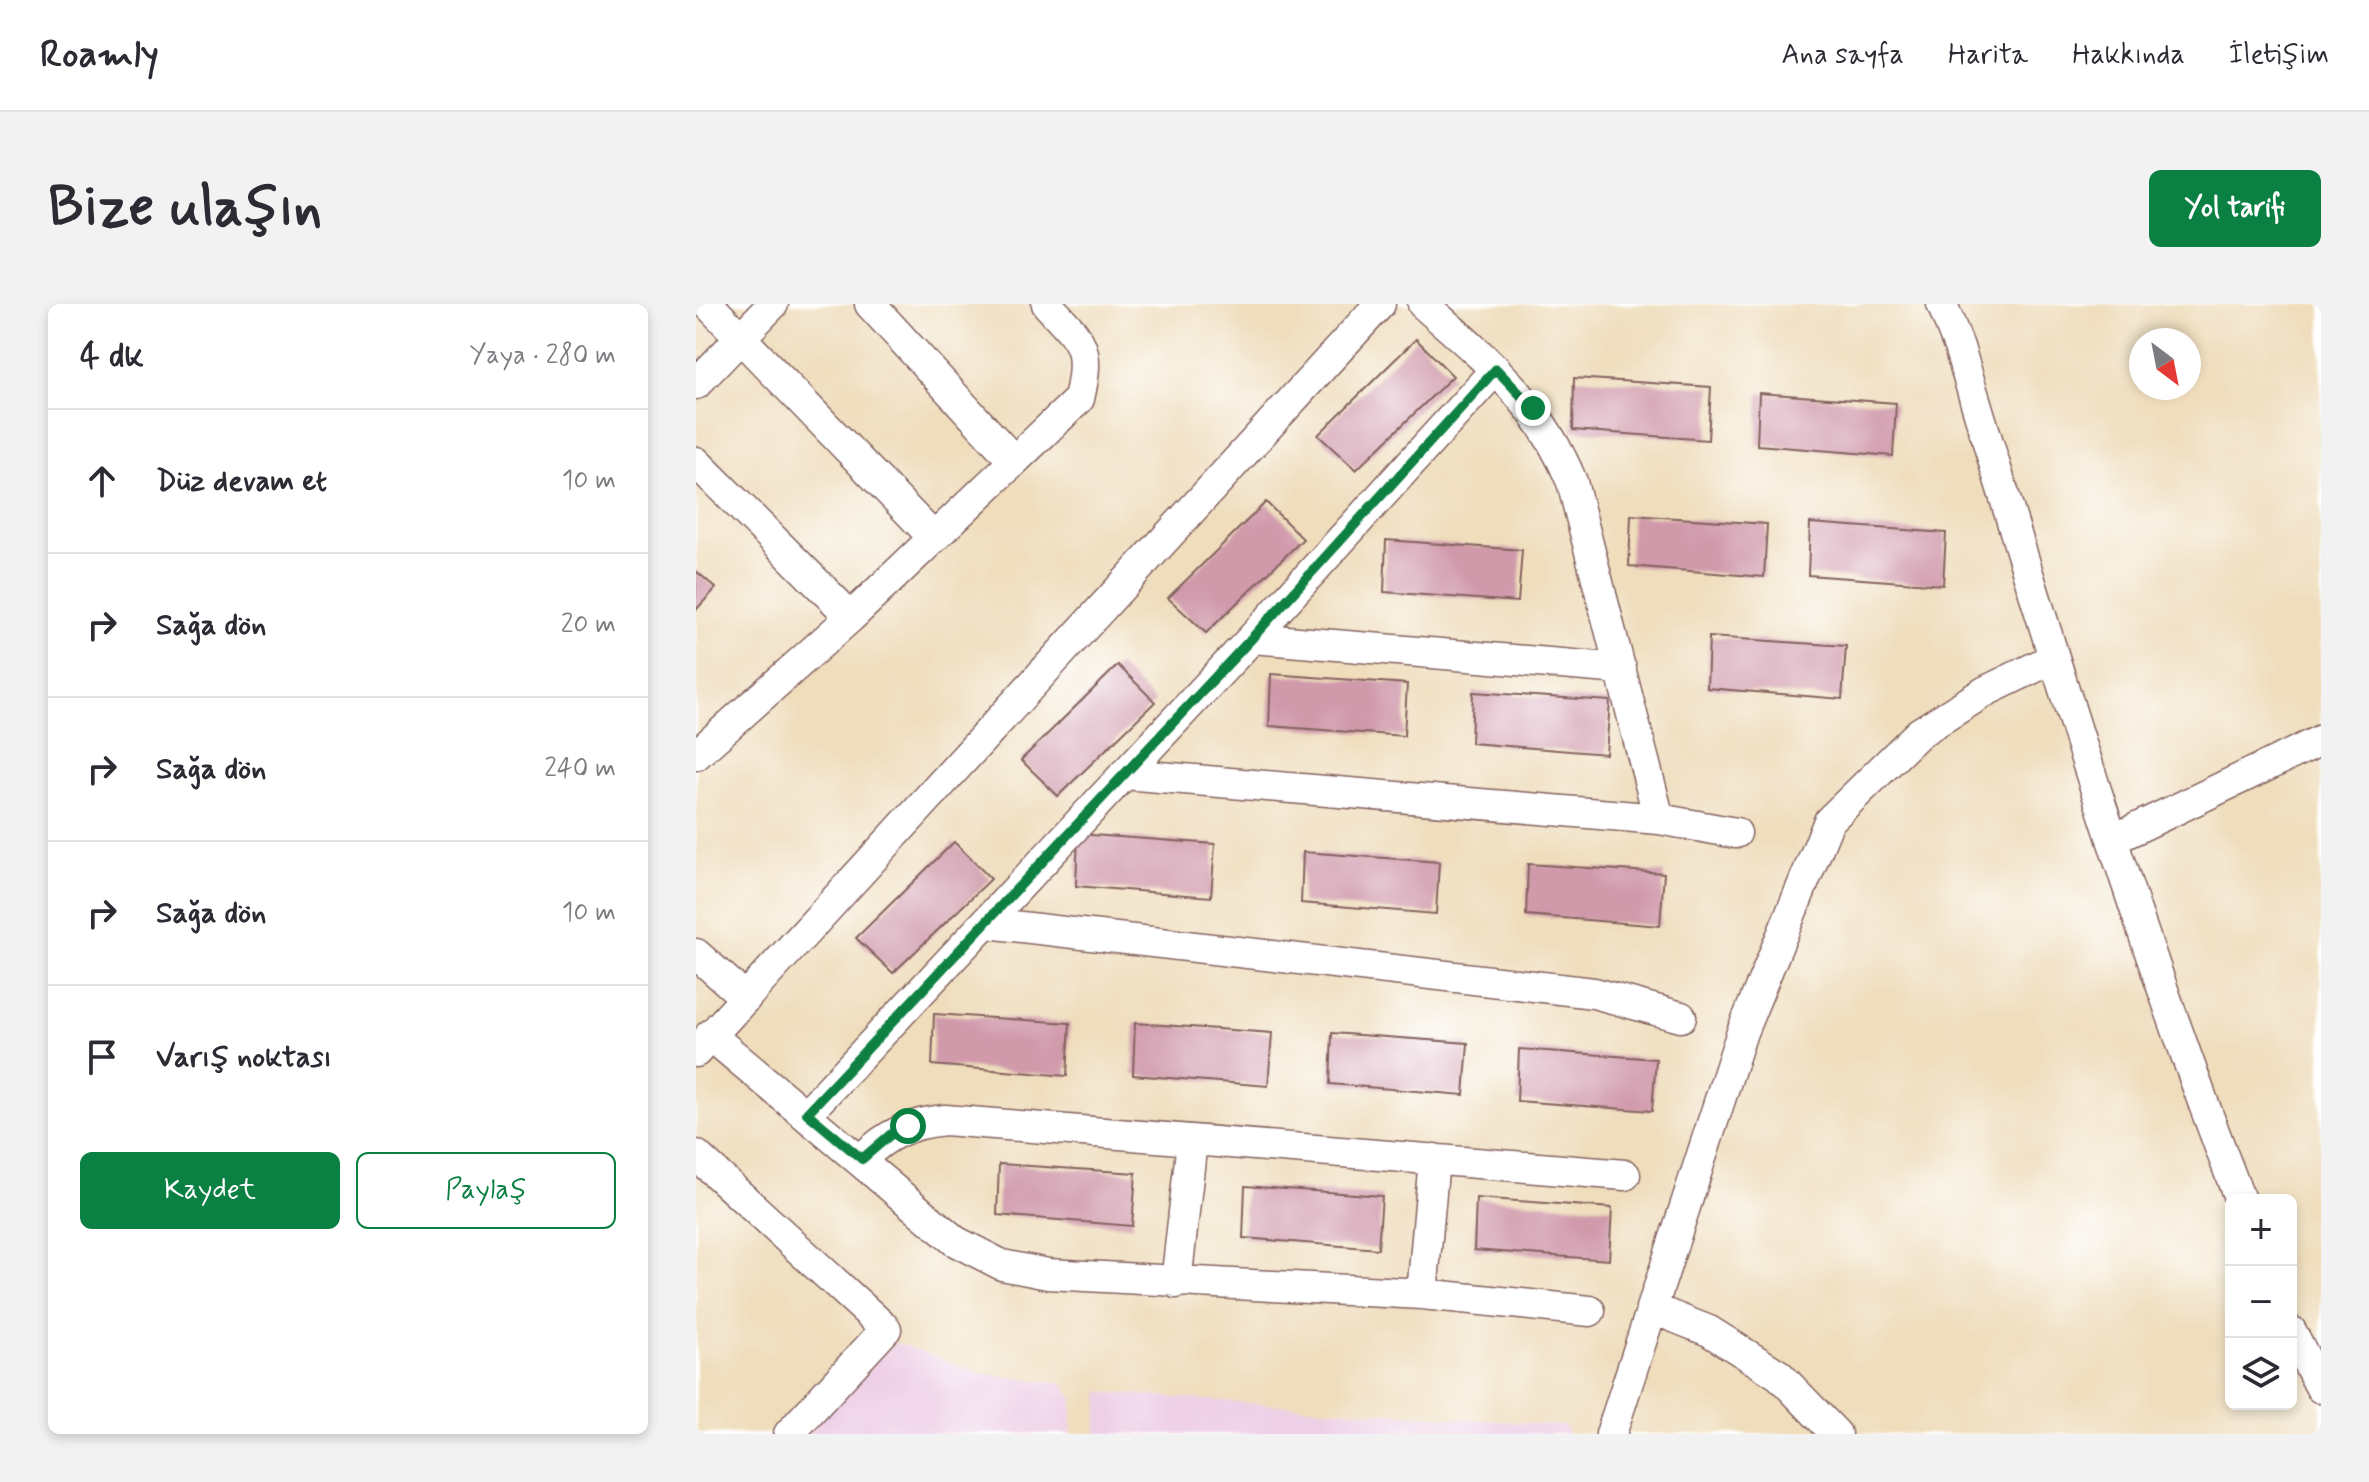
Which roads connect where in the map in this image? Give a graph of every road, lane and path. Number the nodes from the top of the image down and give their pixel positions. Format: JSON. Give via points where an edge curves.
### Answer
{"nodes":[{"id":1,"x":708,"y":304,"type":"edge"},
{"id":2,"x":773,"y":304,"type":"edge"},
{"id":3,"x":870,"y":304,"type":"edge"},
{"id":4,"x":1047,"y":304,"type":"edge"},
{"id":5,"x":1380,"y":304,"type":"edge"},
{"id":6,"x":1423,"y":304,"type":"edge"},
{"id":7,"x":1942,"y":304,"type":"edge"},
{"id":8,"x":740,"y":338,"type":"junction"},
{"id":9,"x":1496,"y":369,"type":"junction"},
{"id":10,"x":696,"y":384,"type":"edge"},
{"id":11,"x":1014,"y":461,"type":"junction"},
{"id":12,"x":696,"y":462,"type":"edge"},
{"id":13,"x":934,"y":538,"type":"junction"},
{"id":14,"x":851,"y":617,"type":"junction"},
{"id":15,"x":1252,"y":638,"type":"junction"},
{"id":16,"x":2054,"y":658,"type":"junction"},
{"id":17,"x":1621,"y":669,"type":"junction"},
{"id":18,"x":2321,"y":740,"type":"edge"},
{"id":19,"x":696,"y":755,"type":"edge"},
{"id":20,"x":1124,"y":774,"type":"junction"},
{"id":21,"x":1659,"y":819,"type":"junction"},
{"id":22,"x":1736,"y":833,"type":"dead end"},
{"id":23,"x":2114,"y":839,"type":"junction"},
{"id":24,"x":987,"y":923,"type":"junction"},
{"id":25,"x":696,"y":954,"type":"edge"},
{"id":26,"x":746,"y":998,"type":"junction"},
{"id":27,"x":1681,"y":1017,"type":"dead end"},
{"id":28,"x":703,"y":1044,"type":"edge"},
{"id":29,"x":807,"y":1113,"type":"junction"},
{"id":30,"x":1192,"y":1141,"type":"junction"},
{"id":31,"x":696,"y":1155,"type":"edge"},
{"id":32,"x":862,"y":1159,"type":"junction"},
{"id":33,"x":1434,"y":1159,"type":"junction"},
{"id":34,"x":1625,"y":1175,"type":"dead end"},
{"id":35,"x":2238,"y":1194,"type":"edge"},
{"id":36,"x":1176,"y":1283,"type":"junction"},
{"id":37,"x":1422,"y":1294,"type":"junction"},
{"id":38,"x":1651,"y":1308,"type":"junction"},
{"id":39,"x":1590,"y":1311,"type":"dead end"},
{"id":40,"x":2295,"y":1338,"type":"edge"},
{"id":41,"x":2321,"y":1388,"type":"edge"},
{"id":42,"x":789,"y":1434,"type":"edge"},
{"id":43,"x":1611,"y":1434,"type":"edge"},
{"id":44,"x":1836,"y":1434,"type":"edge"}],
"edges":[{"from":1,"to":8,"type":"street"},
{"from":2,"to":8,"type":"street"},
{"from":3,"to":11,"type":"street"},
{"from":4,"to":11,"type":"street","via":[[1075,334],[1087,363],[1079,399]]},
{"from":5,"to":26,"type":"street"},
{"from":6,"to":9,"type":"street"},
{"from":7,"to":16,"type":"street"},
{"from":8,"to":10,"type":"street"},
{"from":8,"to":13,"type":"street"},
{"from":9,"to":15,"type":"street"},
{"from":9,"to":17,"type":"street","via":[[1533,408],[1559,450]]},
{"from":11,"to":13,"type":"street"},
{"from":12,"to":14,"type":"street"},
{"from":13,"to":14,"type":"street"},
{"from":14,"to":19,"type":"street"},
{"from":15,"to":17,"type":"street"},
{"from":15,"to":20,"type":"street"},
{"from":16,"to":23,"type":"street"},
{"from":16,"to":38,"type":"street","via":[[1986,691],[1919,733],[1829,821],[1742,1032]]},
{"from":17,"to":21,"type":"street"},
{"from":18,"to":23,"type":"street"},
{"from":20,"to":21,"type":"street"},
{"from":20,"to":24,"type":"street"},
{"from":21,"to":22,"type":"street"},
{"from":23,"to":35,"type":"street","via":[[2188,1065]]},
{"from":24,"to":27,"type":"street","via":[[1594,993]]},
{"from":24,"to":29,"type":"street"},
{"from":25,"to":26,"type":"street"},
{"from":26,"to":28,"type":"street"},
{"from":28,"to":29,"type":"street"},
{"from":29,"to":32,"type":"street"},
{"from":30,"to":32,"type":"street","via":[[945,1120],[908,1126]]},
{"from":30,"to":33,"type":"street"},
{"from":30,"to":36,"type":"street"},
{"from":31,"to":42,"type":"street","via":[[886,1329]]},
{"from":32,"to":36,"type":"street","via":[[955,1241],[1002,1265],[1048,1274]]},
{"from":33,"to":34,"type":"street"},
{"from":33,"to":37,"type":"street"},
{"from":36,"to":37,"type":"street"},
{"from":37,"to":39,"type":"street"},
{"from":38,"to":43,"type":"street"},
{"from":38,"to":44,"type":"street","via":[[1709,1331],[1779,1375]]},
{"from":40,"to":41,"type":"street"}]}
